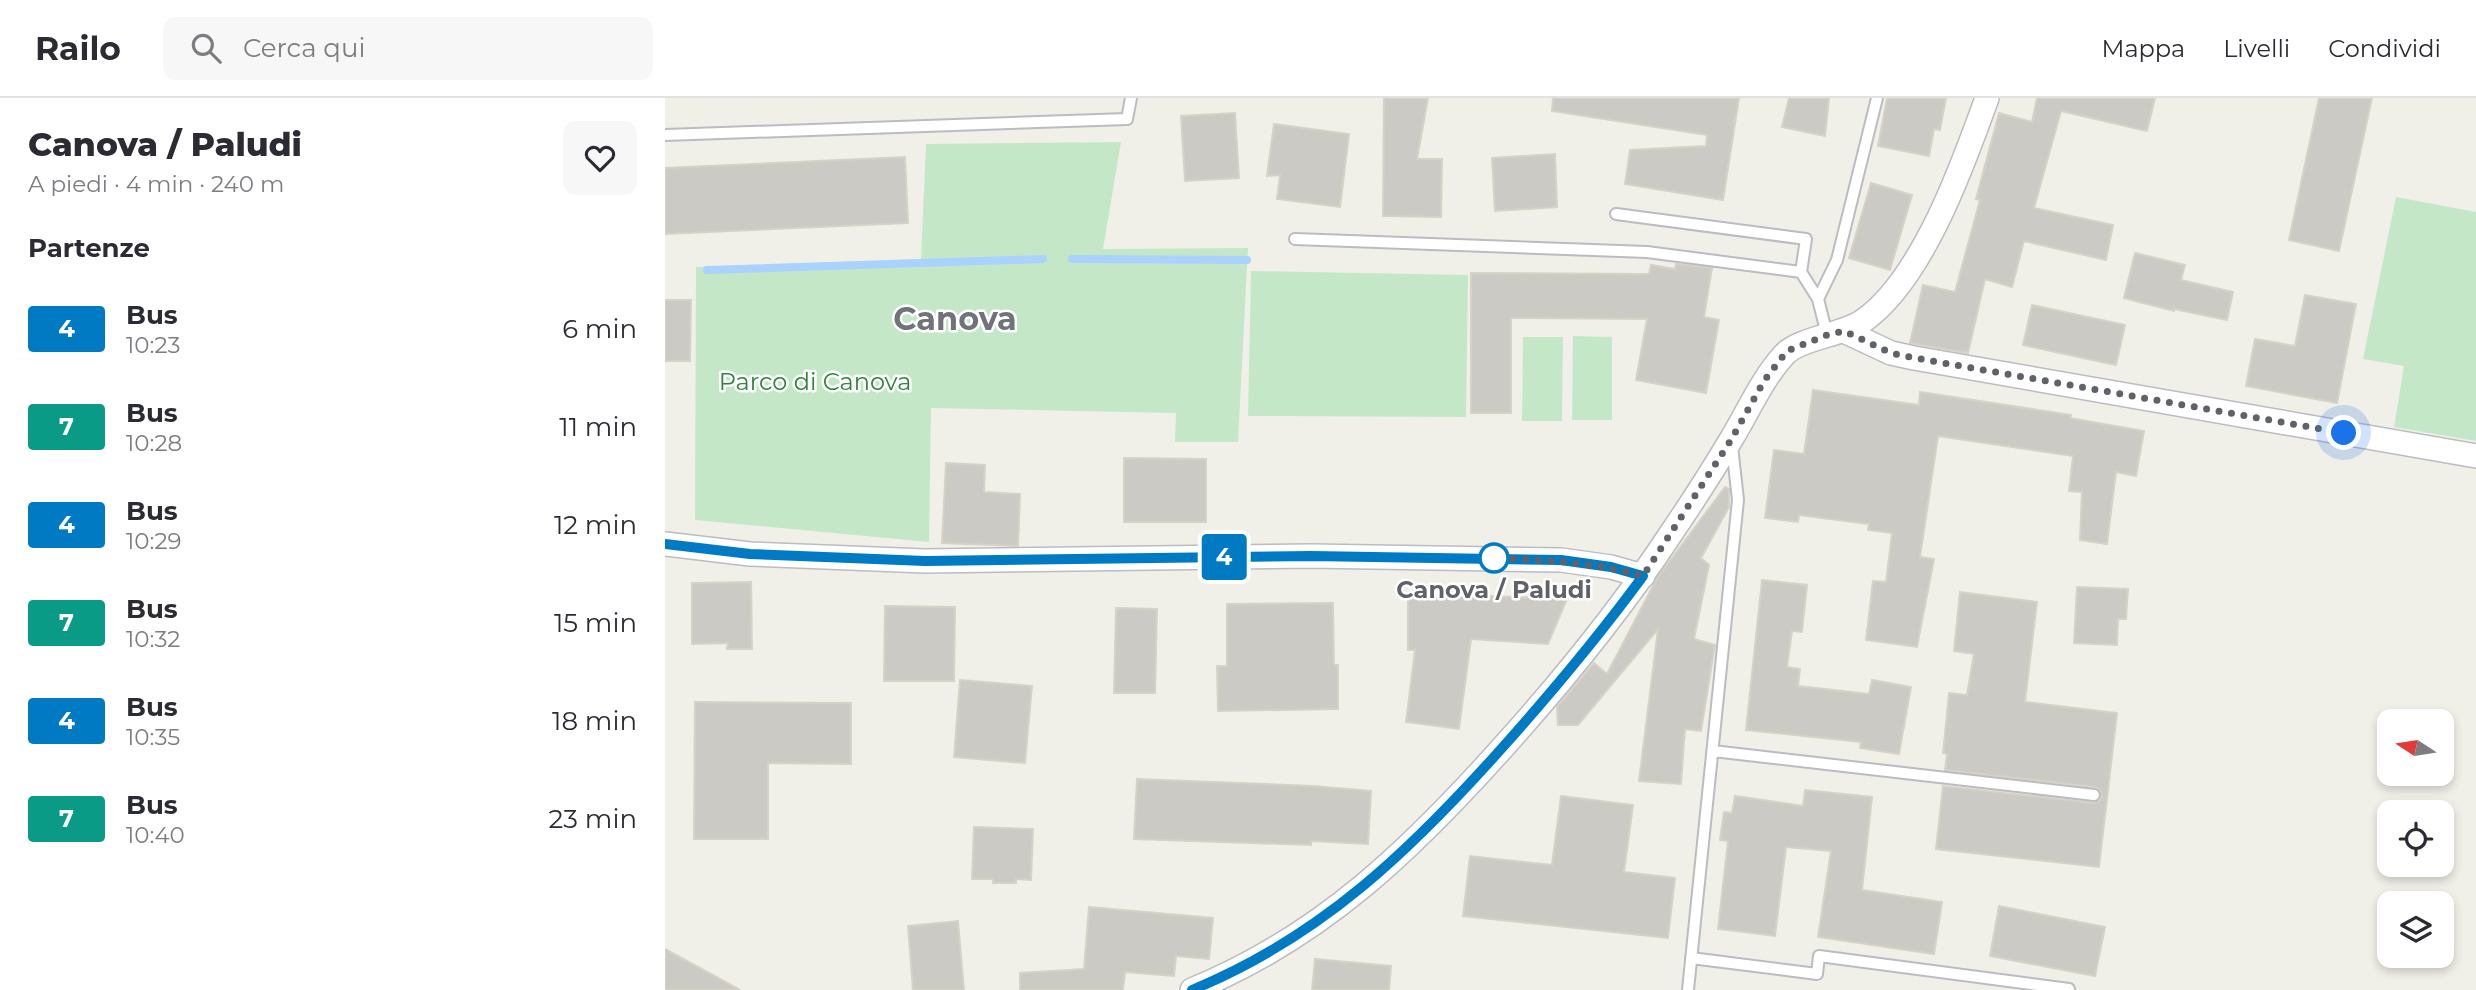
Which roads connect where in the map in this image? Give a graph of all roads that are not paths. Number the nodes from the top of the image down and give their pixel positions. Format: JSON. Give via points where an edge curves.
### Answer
{"nodes":[{"id":1,"x":1131,"y":98,"type":"edge"},
{"id":2,"x":1877,"y":98,"type":"edge"},
{"id":3,"x":1987,"y":98,"type":"edge"},
{"id":4,"x":665,"y":135,"type":"edge"},
{"id":5,"x":1616,"y":214,"type":"dead end"},
{"id":6,"x":1295,"y":239,"type":"dead end"},
{"id":7,"x":1801,"y":272,"type":"junction"},
{"id":8,"x":1818,"y":299,"type":"junction"},
{"id":9,"x":1835,"y":333,"type":"junction"},
{"id":10,"x":1731,"y":440,"type":"junction"},
{"id":11,"x":2476,"y":456,"type":"edge"},
{"id":12,"x":665,"y":544,"type":"edge"},
{"id":13,"x":1643,"y":576,"type":"junction"},
{"id":14,"x":1713,"y":751,"type":"junction"},
{"id":15,"x":2094,"y":796,"type":"dead end"},
{"id":16,"x":1691,"y":958,"type":"junction"},
{"id":17,"x":2069,"y":989,"type":"edge"},
{"id":18,"x":1192,"y":990,"type":"edge"},
{"id":19,"x":1688,"y":990,"type":"edge"}],
"edges":[{"from":1,"to":4,"type":"lane","via":[[1127,120]]},
{"from":2,"to":8,"type":"lane","via":[[1837,260]]},
{"from":3,"to":9,"type":"street","via":[[1953,187],[1897,290],[1862,323]]},
{"from":5,"to":7,"type":"lane","via":[[1806,239]]},
{"from":6,"to":7,"type":"lane","via":[[1647,253]]},
{"from":7,"to":8,"type":"lane"},
{"from":8,"to":9,"type":"lane"},
{"from":9,"to":10,"type":"street","via":[[1787,351]]},
{"from":9,"to":11,"type":"street","via":[[1915,358]]},
{"from":10,"to":13,"type":"street"},
{"from":10,"to":14,"type":"lane","via":[[1738,500]]},
{"from":12,"to":13,"type":"street","via":[[750,554],[925,561],[1311,556],[1561,560]]},
{"from":13,"to":18,"type":"street","via":[[1551,694],[1412,844],[1334,911],[1284,943]]},
{"from":14,"to":15,"type":"lane"},
{"from":14,"to":16,"type":"lane"},
{"from":16,"to":17,"type":"lane","via":[[1817,974],[1819,956]]},
{"from":16,"to":19,"type":"lane"}]}
